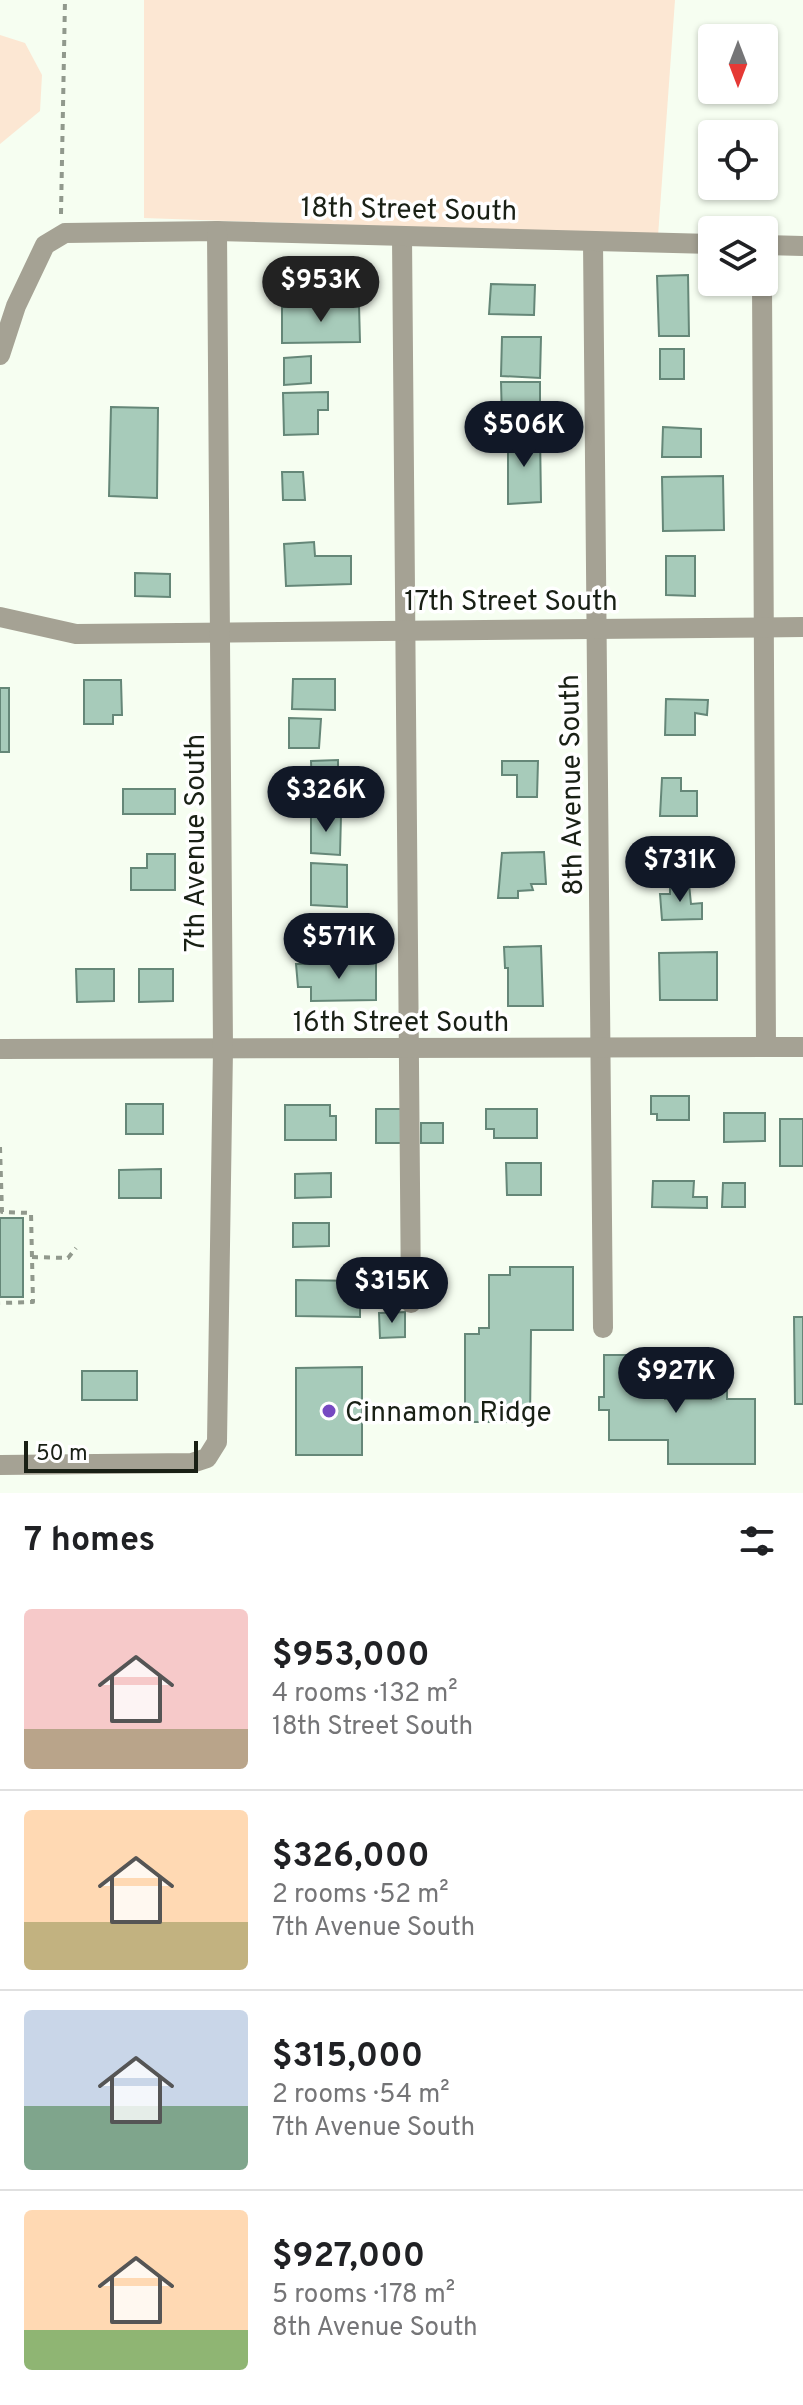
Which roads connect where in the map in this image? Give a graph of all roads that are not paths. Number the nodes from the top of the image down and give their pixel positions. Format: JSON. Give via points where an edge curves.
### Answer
{"nodes":[{"id":1,"x":217,"y":231,"type":"junction"},
{"id":2,"x":402,"y":236,"type":"junction"},
{"id":3,"x":593,"y":241,"type":"junction"},
{"id":4,"x":698,"y":244,"type":"edge"},
{"id":5,"x":778,"y":245,"type":"edge"},
{"id":6,"x":803,"y":246,"type":"edge"},
{"id":7,"x":762,"y":296,"type":"edge"},
{"id":8,"x":0,"y":355,"type":"edge"},
{"id":9,"x":0,"y":617,"type":"edge"},
{"id":10,"x":803,"y":627,"type":"edge"},
{"id":11,"x":595,"y":628,"type":"junction"},
{"id":12,"x":762,"y":628,"type":"junction"},
{"id":13,"x":408,"y":629,"type":"junction"},
{"id":14,"x":220,"y":633,"type":"junction"},
{"id":15,"x":766,"y":1047,"type":"junction"},
{"id":16,"x":803,"y":1047,"type":"edge"},
{"id":17,"x":601,"y":1048,"type":"junction"},
{"id":18,"x":0,"y":1049,"type":"edge"},
{"id":19,"x":223,"y":1049,"type":"junction"},
{"id":20,"x":409,"y":1049,"type":"junction"},
{"id":21,"x":411,"y":1303,"type":"dead end"},
{"id":22,"x":603,"y":1328,"type":"dead end"},
{"id":23,"x":0,"y":1465,"type":"edge"}],
"edges":[{"from":1,"to":2,"type":"street","name":"18th Street South"},
{"from":1,"to":8,"type":"street","name":"18th Street South","via":[[65,233],[45,245]]},
{"from":1,"to":14,"type":"street","name":"7th Avenue South"},
{"from":2,"to":3,"type":"street","name":"18th Street South"},
{"from":2,"to":13,"type":"street"},
{"from":3,"to":4,"type":"street","name":"18th Street South"},
{"from":3,"to":11,"type":"street","name":"8th Avenue South"},
{"from":5,"to":6,"type":"street"},
{"from":7,"to":12,"type":"street"},
{"from":9,"to":14,"type":"street","name":"17th Street South","via":[[76,634]]},
{"from":10,"to":12,"type":"street","name":"17th Street South"},
{"from":11,"to":12,"type":"street","name":"17th Street South"},
{"from":11,"to":13,"type":"street","name":"17th Street South"},
{"from":11,"to":17,"type":"street","name":"8th Avenue South"},
{"from":12,"to":15,"type":"street"},
{"from":13,"to":14,"type":"street","name":"17th Street South"},
{"from":13,"to":20,"type":"street"},
{"from":14,"to":19,"type":"street","name":"7th Avenue South"},
{"from":15,"to":16,"type":"street","name":"16th Street South"},
{"from":15,"to":17,"type":"street","name":"16th Street South"},
{"from":17,"to":20,"type":"street","name":"16th Street South"},
{"from":17,"to":22,"type":"street","name":"8th Avenue South"},
{"from":18,"to":19,"type":"street","name":"16th Street South"},
{"from":19,"to":20,"type":"street","name":"16th Street South"},
{"from":19,"to":23,"type":"street","name":"7th Avenue South","via":[[220,1416],[213,1453],[184,1464]]},
{"from":20,"to":21,"type":"street"}]}
